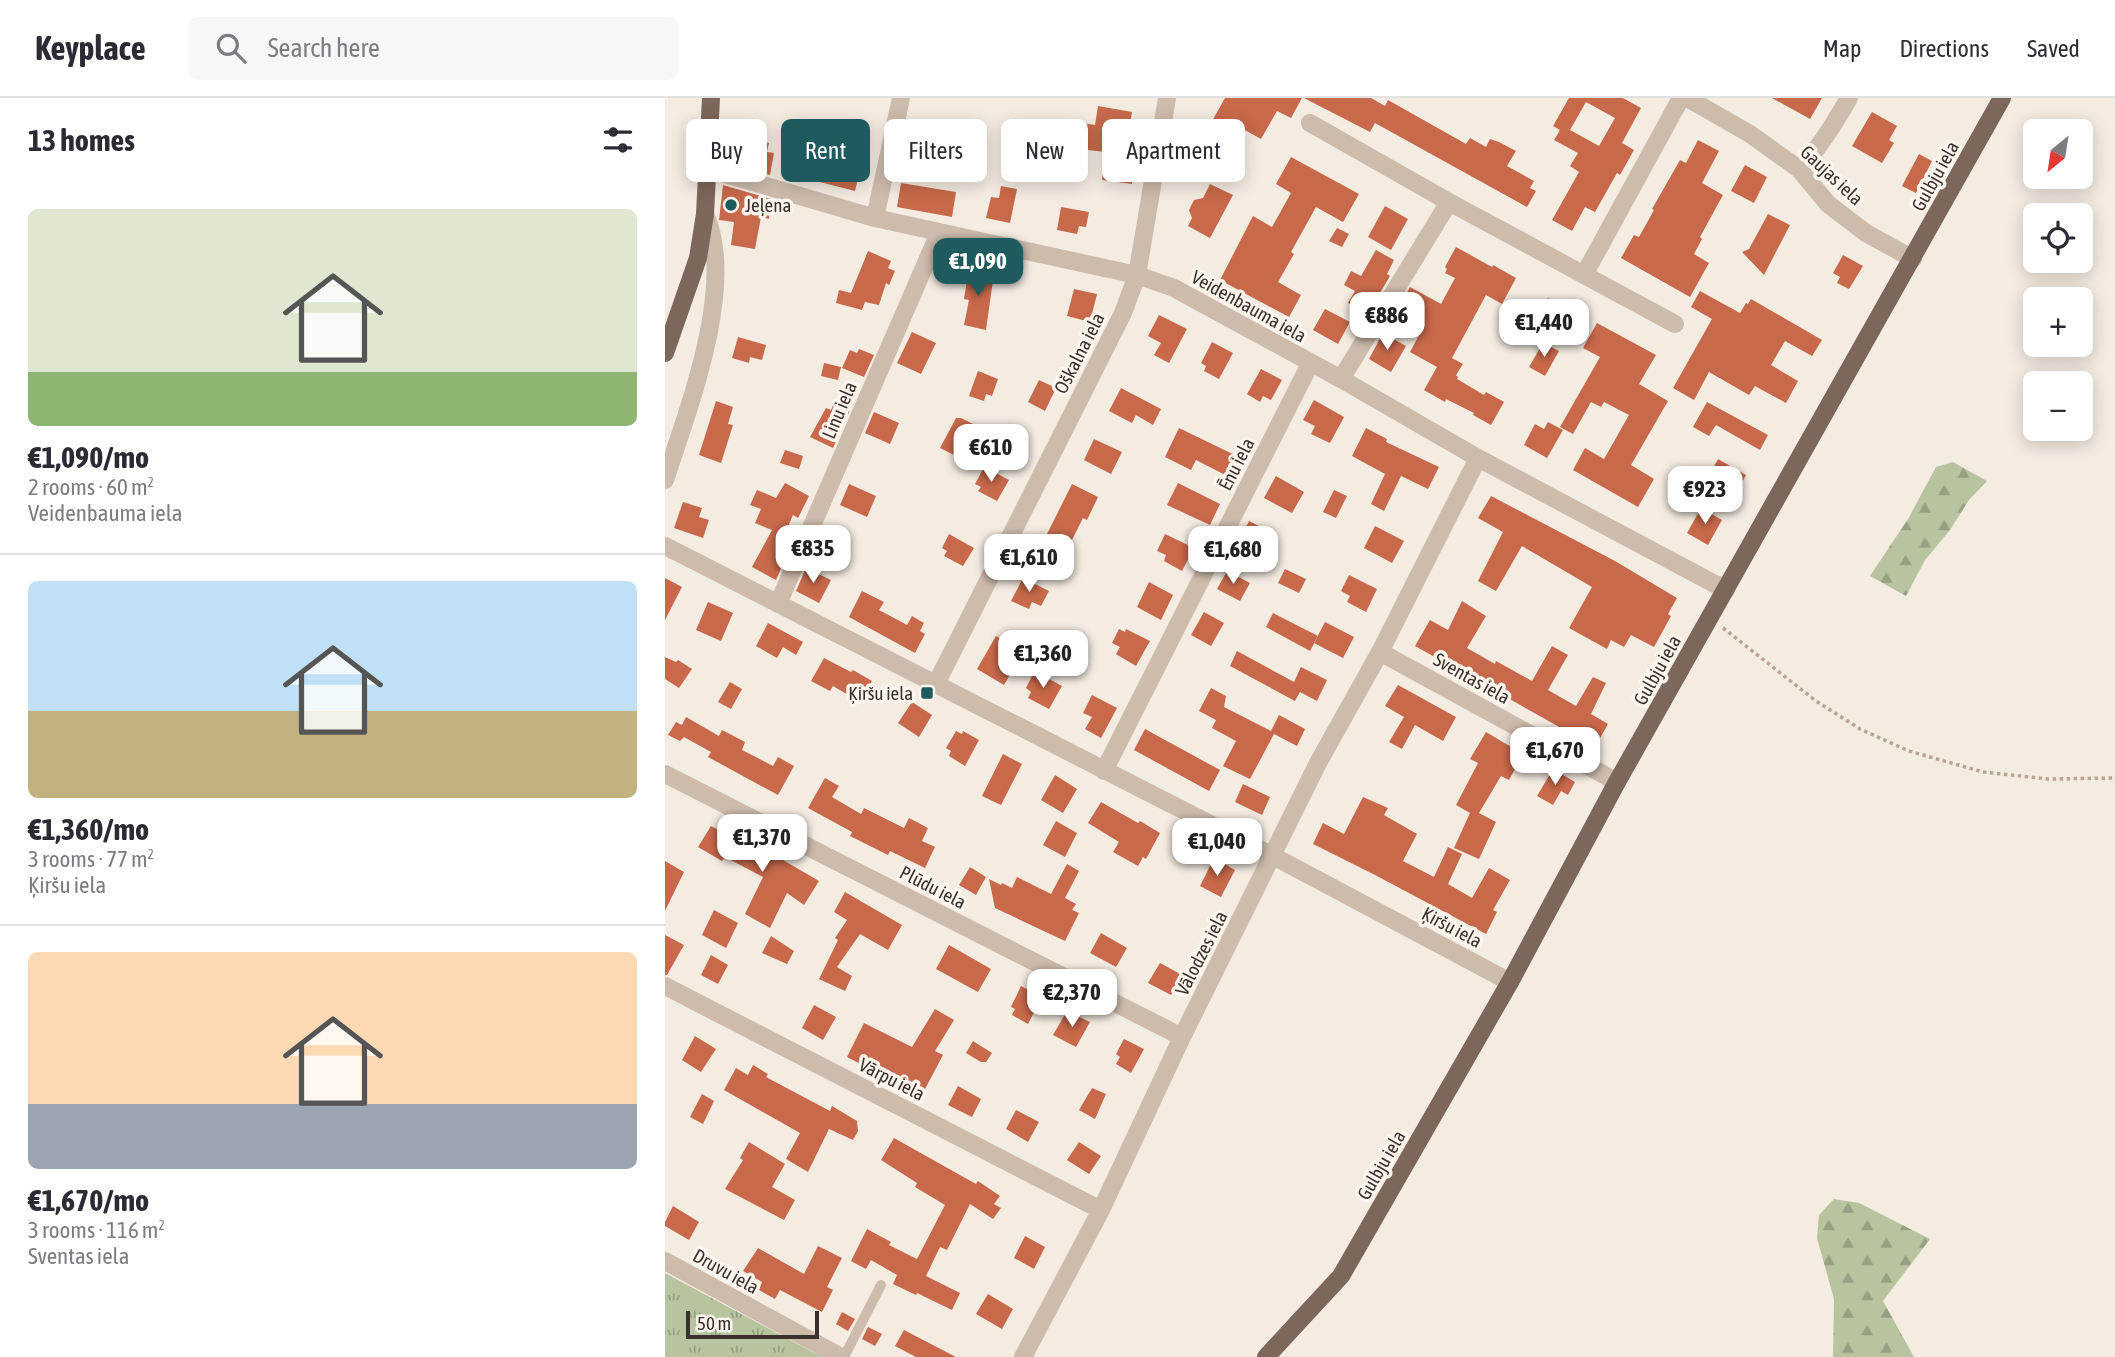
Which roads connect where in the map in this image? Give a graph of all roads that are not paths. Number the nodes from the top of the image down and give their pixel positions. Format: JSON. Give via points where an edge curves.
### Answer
{"nodes":[{"id":1,"x":711,"y":98,"type":"edge"},
{"id":2,"x":901,"y":98,"type":"edge"},
{"id":3,"x":1167,"y":98,"type":"edge"},
{"id":4,"x":1681,"y":98,"type":"edge"},
{"id":5,"x":1687,"y":98,"type":"edge"},
{"id":6,"x":1849,"y":98,"type":"edge"},
{"id":7,"x":2002,"y":98,"type":"edge"},
{"id":8,"x":710,"y":119,"type":"edge"},
{"id":9,"x":1310,"y":123,"type":"dead end"},
{"id":10,"x":1799,"y":169,"type":"junction"},
{"id":11,"x":707,"y":182,"type":"edge"},
{"id":12,"x":752,"y":182,"type":"edge"},
{"id":13,"x":1450,"y":202,"type":"junction"},
{"id":14,"x":705,"y":214,"type":"junction"},
{"id":15,"x":875,"y":218,"type":"junction"},
{"id":16,"x":939,"y":233,"type":"junction"},
{"id":17,"x":1913,"y":259,"type":"junction"},
{"id":18,"x":1137,"y":275,"type":"junction"},
{"id":19,"x":1584,"y":275,"type":"junction"},
{"id":20,"x":1675,"y":324,"type":"dead end"},
{"id":21,"x":665,"y":353,"type":"edge"},
{"id":22,"x":1310,"y":364,"type":"junction"},
{"id":23,"x":1341,"y":379,"type":"junction"},
{"id":24,"x":1478,"y":458,"type":"junction"},
{"id":25,"x":665,"y":480,"type":"edge"},
{"id":26,"x":665,"y":545,"type":"edge"},
{"id":27,"x":1726,"y":590,"type":"junction"},
{"id":28,"x":778,"y":604,"type":"junction"},
{"id":29,"x":1380,"y":652,"type":"junction"},
{"id":30,"x":936,"y":684,"type":"junction"},
{"id":31,"x":1104,"y":771,"type":"junction"},
{"id":32,"x":665,"y":774,"type":"edge"},
{"id":33,"x":1617,"y":782,"type":"junction"},
{"id":34,"x":1273,"y":856,"type":"junction"},
{"id":35,"x":1510,"y":982,"type":"junction"},
{"id":36,"x":665,"y":986,"type":"edge"},
{"id":37,"x":1182,"y":1037,"type":"junction"},
{"id":38,"x":1101,"y":1210,"type":"junction"},
{"id":39,"x":665,"y":1261,"type":"edge"},
{"id":40,"x":881,"y":1285,"type":"dead end"},
{"id":41,"x":842,"y":1357,"type":"edge"},
{"id":42,"x":1023,"y":1357,"type":"edge"},
{"id":43,"x":1266,"y":1357,"type":"edge"}],
"edges":[{"from":1,"to":8,"type":"main road"},
{"from":2,"to":15,"type":"street"},
{"from":3,"to":18,"type":"street","name":"Oškalna iela"},
{"from":4,"to":19,"type":"street"},
{"from":5,"to":10,"type":"street","name":"Gaujas iela"},
{"from":6,"to":10,"type":"street","via":[[1823,141]]},
{"from":7,"to":17,"type":"main road","name":"Gulbju iela"},
{"from":9,"to":13,"type":"street"},
{"from":10,"to":17,"type":"street","name":"Gaujas iela","via":[[1828,204],[1866,233]]},
{"from":11,"to":14,"type":"main road"},
{"from":12,"to":15,"type":"street","name":"Veidenbauma iela"},
{"from":13,"to":19,"type":"street"},
{"from":13,"to":23,"type":"street"},
{"from":14,"to":21,"type":"main road","via":[[698,258]]},
{"from":14,"to":25,"type":"street","via":[[715,252],[714,299],[702,363]]},
{"from":15,"to":16,"type":"street","name":"Veidenbauma iela"},
{"from":16,"to":18,"type":"street","name":"Veidenbauma iela"},
{"from":16,"to":28,"type":"street","name":"Linu iela"},
{"from":17,"to":27,"type":"main road","name":"Gulbju iela"},
{"from":18,"to":22,"type":"street","name":"Veidenbauma iela","via":[[1174,288]]},
{"from":18,"to":30,"type":"street","name":"Oškalna iela","via":[[1123,313]]},
{"from":19,"to":20,"type":"street"},
{"from":22,"to":23,"type":"street","name":"Veidenbauma iela"},
{"from":22,"to":31,"type":"street","name":"Ēnu iela"},
{"from":23,"to":24,"type":"street","name":"Veidenbauma iela"},
{"from":24,"to":27,"type":"street","name":"Veidenbauma iela"},
{"from":24,"to":29,"type":"street","name":"Vālodzes iela"},
{"from":26,"to":28,"type":"street","name":"Ķiršu iela"},
{"from":27,"to":33,"type":"main road","name":"Gulbju iela"},
{"from":28,"to":30,"type":"street","name":"Ķiršu iela"},
{"from":29,"to":33,"type":"street","name":"Sventas iela"},
{"from":29,"to":34,"type":"street","name":"Vālodzes iela"},
{"from":30,"to":31,"type":"street","name":"Ķiršu iela"},
{"from":31,"to":34,"type":"street","name":"Ķiršu iela"},
{"from":32,"to":37,"type":"street","name":"Plūdu iela"},
{"from":33,"to":35,"type":"main road","name":"Gulbju iela"},
{"from":34,"to":35,"type":"street","name":"Ķiršu iela"},
{"from":34,"to":37,"type":"street","name":"Vālodzes iela"},
{"from":35,"to":43,"type":"main road","name":"Gulbju iela","via":[[1341,1276]]},
{"from":36,"to":38,"type":"street","name":"Vārpu iela"},
{"from":37,"to":38,"type":"street","name":"Vālodzes iela"},
{"from":38,"to":42,"type":"street","name":"Vālodzes iela"},
{"from":39,"to":41,"type":"street","name":"Druvu iela"},
{"from":40,"to":41,"type":"lane"}]}
